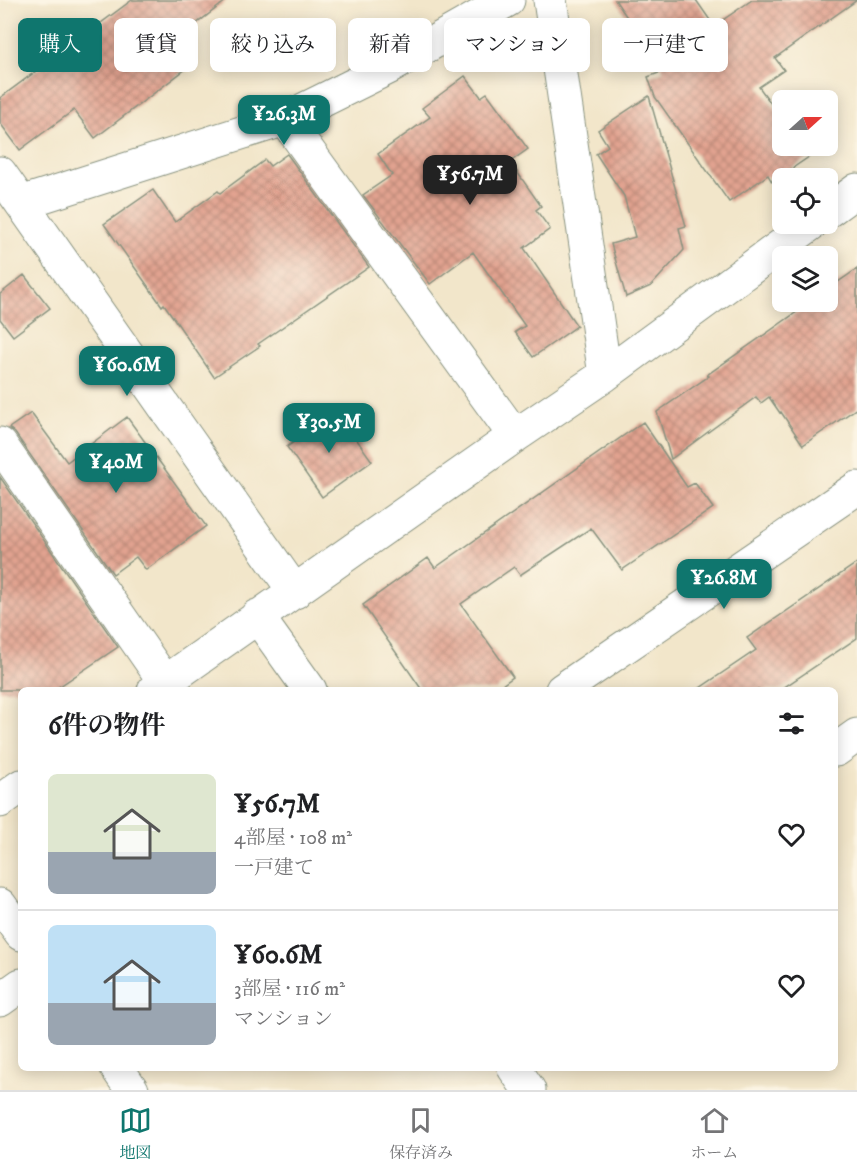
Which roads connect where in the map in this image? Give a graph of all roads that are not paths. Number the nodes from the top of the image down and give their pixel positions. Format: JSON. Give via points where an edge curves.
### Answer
{"nodes":[{"id":1,"x":508,"y":0,"type":"edge"},
{"id":2,"x":550,"y":0,"type":"edge"},
{"id":3,"x":285,"y":119,"type":"junction"},
{"id":4,"x":0,"y":173,"type":"edge"},
{"id":5,"x":857,"y":190,"type":"edge"},
{"id":6,"x":21,"y":203,"type":"junction"},
{"id":7,"x":838,"y":204,"type":"edge"},
{"id":8,"x":797,"y":234,"type":"edge"},
{"id":9,"x":605,"y":375,"type":"junction"},
{"id":10,"x":515,"y":436,"type":"junction"},
{"id":11,"x":0,"y":444,"type":"edge"},
{"id":12,"x":857,"y":488,"type":"edge"},
{"id":13,"x":295,"y":592,"type":"junction"},
{"id":14,"x":257,"y":616,"type":"junction"},
{"id":15,"x":160,"y":686,"type":"edge"},
{"id":16,"x":308,"y":687,"type":"edge"},
{"id":17,"x":566,"y":687,"type":"edge"},
{"id":18,"x":857,"y":735,"type":"edge"},
{"id":19,"x":838,"y":749,"type":"edge"},
{"id":20,"x":18,"y":788,"type":"edge"},
{"id":21,"x":0,"y":801,"type":"edge"},
{"id":22,"x":0,"y":904,"type":"edge"},
{"id":23,"x":18,"y":930,"type":"edge"},
{"id":24,"x":18,"y":987,"type":"edge"},
{"id":25,"x":0,"y":1000,"type":"edge"},
{"id":26,"x":119,"y":1071,"type":"edge"},
{"id":27,"x":516,"y":1071,"type":"edge"},
{"id":28,"x":132,"y":1090,"type":"edge"},
{"id":29,"x":529,"y":1090,"type":"edge"}],
"edges":[{"from":1,"to":3,"type":"street","via":[[390,68]]},
{"from":2,"to":9,"type":"street"},
{"from":3,"to":6,"type":"street"},
{"from":3,"to":10,"type":"street"},
{"from":4,"to":6,"type":"street"},
{"from":5,"to":7,"type":"street"},
{"from":6,"to":13,"type":"street"},
{"from":8,"to":9,"type":"street"},
{"from":9,"to":10,"type":"street"},
{"from":10,"to":13,"type":"street"},
{"from":11,"to":15,"type":"street"},
{"from":12,"to":17,"type":"street"},
{"from":13,"to":14,"type":"street"},
{"from":14,"to":15,"type":"street"},
{"from":14,"to":16,"type":"street"},
{"from":18,"to":19,"type":"street"},
{"from":20,"to":21,"type":"street"},
{"from":22,"to":23,"type":"street"},
{"from":24,"to":25,"type":"street"},
{"from":26,"to":28,"type":"street"},
{"from":27,"to":29,"type":"street"}]}
